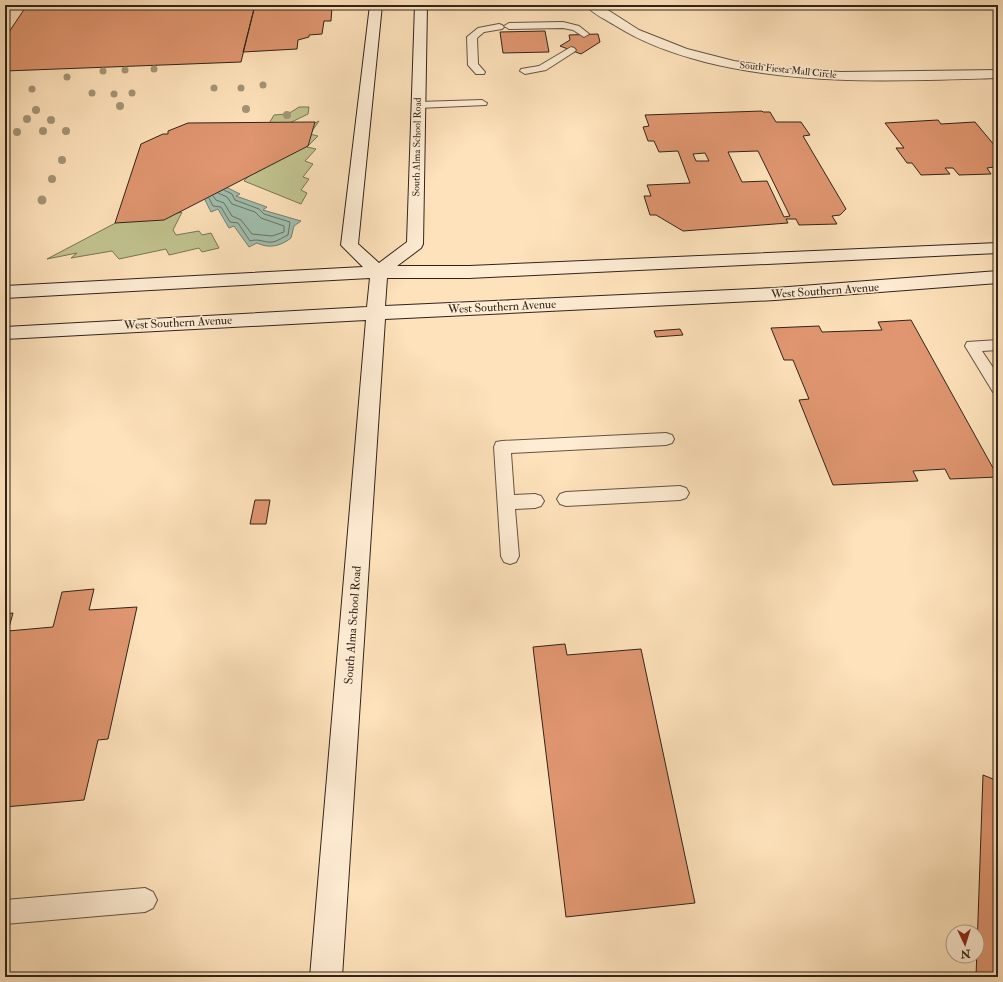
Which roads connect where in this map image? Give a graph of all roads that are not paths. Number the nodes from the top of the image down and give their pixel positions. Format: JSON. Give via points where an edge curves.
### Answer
{"nodes":[{"id":1,"x":376,"y":5,"type":"edge"},
{"id":2,"x":421,"y":5,"type":"edge"},
{"id":3,"x":592,"y":5,"type":"edge"},
{"id":4,"x":584,"y":34,"type":"dead end"},
{"id":5,"x":571,"y":50,"type":"dead end"},
{"id":6,"x":525,"y":71,"type":"dead end"},
{"id":7,"x":480,"y":72,"type":"dead end"},
{"id":8,"x":998,"y":74,"type":"edge"},
{"id":9,"x":482,"y":103,"type":"dead end"},
{"id":10,"x":418,"y":104,"type":"junction"},
{"id":11,"x":998,"y":248,"type":"edge"},
{"id":12,"x":380,"y":272,"type":"junction"},
{"id":13,"x":998,"y":277,"type":"edge"},
{"id":14,"x":5,"y":292,"type":"edge"},
{"id":15,"x":376,"y":313,"type":"junction"},
{"id":16,"x":5,"y":333,"type":"edge"},
{"id":17,"x":998,"y":344,"type":"edge"},
{"id":18,"x":998,"y":388,"type":"edge"},
{"id":19,"x":666,"y":439,"type":"dead end"},
{"id":20,"x":680,"y":493,"type":"dead end"},
{"id":21,"x":566,"y":499,"type":"dead end"},
{"id":22,"x":535,"y":501,"type":"dead end"},
{"id":23,"x":506,"y":502,"type":"junction"},
{"id":24,"x":510,"y":556,"type":"dead end"},
{"id":25,"x":145,"y":900,"type":"dead end"},
{"id":26,"x":5,"y":912,"type":"edge"},
{"id":27,"x":326,"y":977,"type":"edge"}],
"edges":[{"from":1,"to":12,"type":"main road","via":[[349,246]]},
{"from":2,"to":10,"type":"main road","name":"South Alma School Road"},
{"from":3,"to":8,"type":"main road","name":"South Fiesta Mall Circle","via":[[642,36],[697,57],[743,66],[825,76],[877,78]]},
{"from":4,"to":7,"type":"lane","via":[[563,24],[544,28],[481,30],[472,37],[473,65]]},
{"from":5,"to":6,"type":"lane","via":[[542,68]]},
{"from":9,"to":10,"type":"lane"},
{"from":10,"to":12,"type":"main road","name":"South Alma School Road","via":[[415,244]]},
{"from":11,"to":12,"type":"main road","via":[[476,272]]},
{"from":12,"to":14,"type":"main road"},
{"from":12,"to":15,"type":"main road","name":"South Alma School Road"},
{"from":13,"to":15,"type":"main road","name":"West Southern Avenue","via":[[774,294]]},
{"from":15,"to":16,"type":"main road","name":"West Southern Avenue"},
{"from":15,"to":27,"type":"main road","name":"South Alma School Road"},
{"from":17,"to":18,"type":"lane","via":[[972,346]]},
{"from":19,"to":23,"type":"lane","via":[[502,447]]},
{"from":20,"to":21,"type":"lane"},
{"from":22,"to":23,"type":"lane"},
{"from":23,"to":24,"type":"lane"},
{"from":25,"to":26,"type":"lane"}]}
